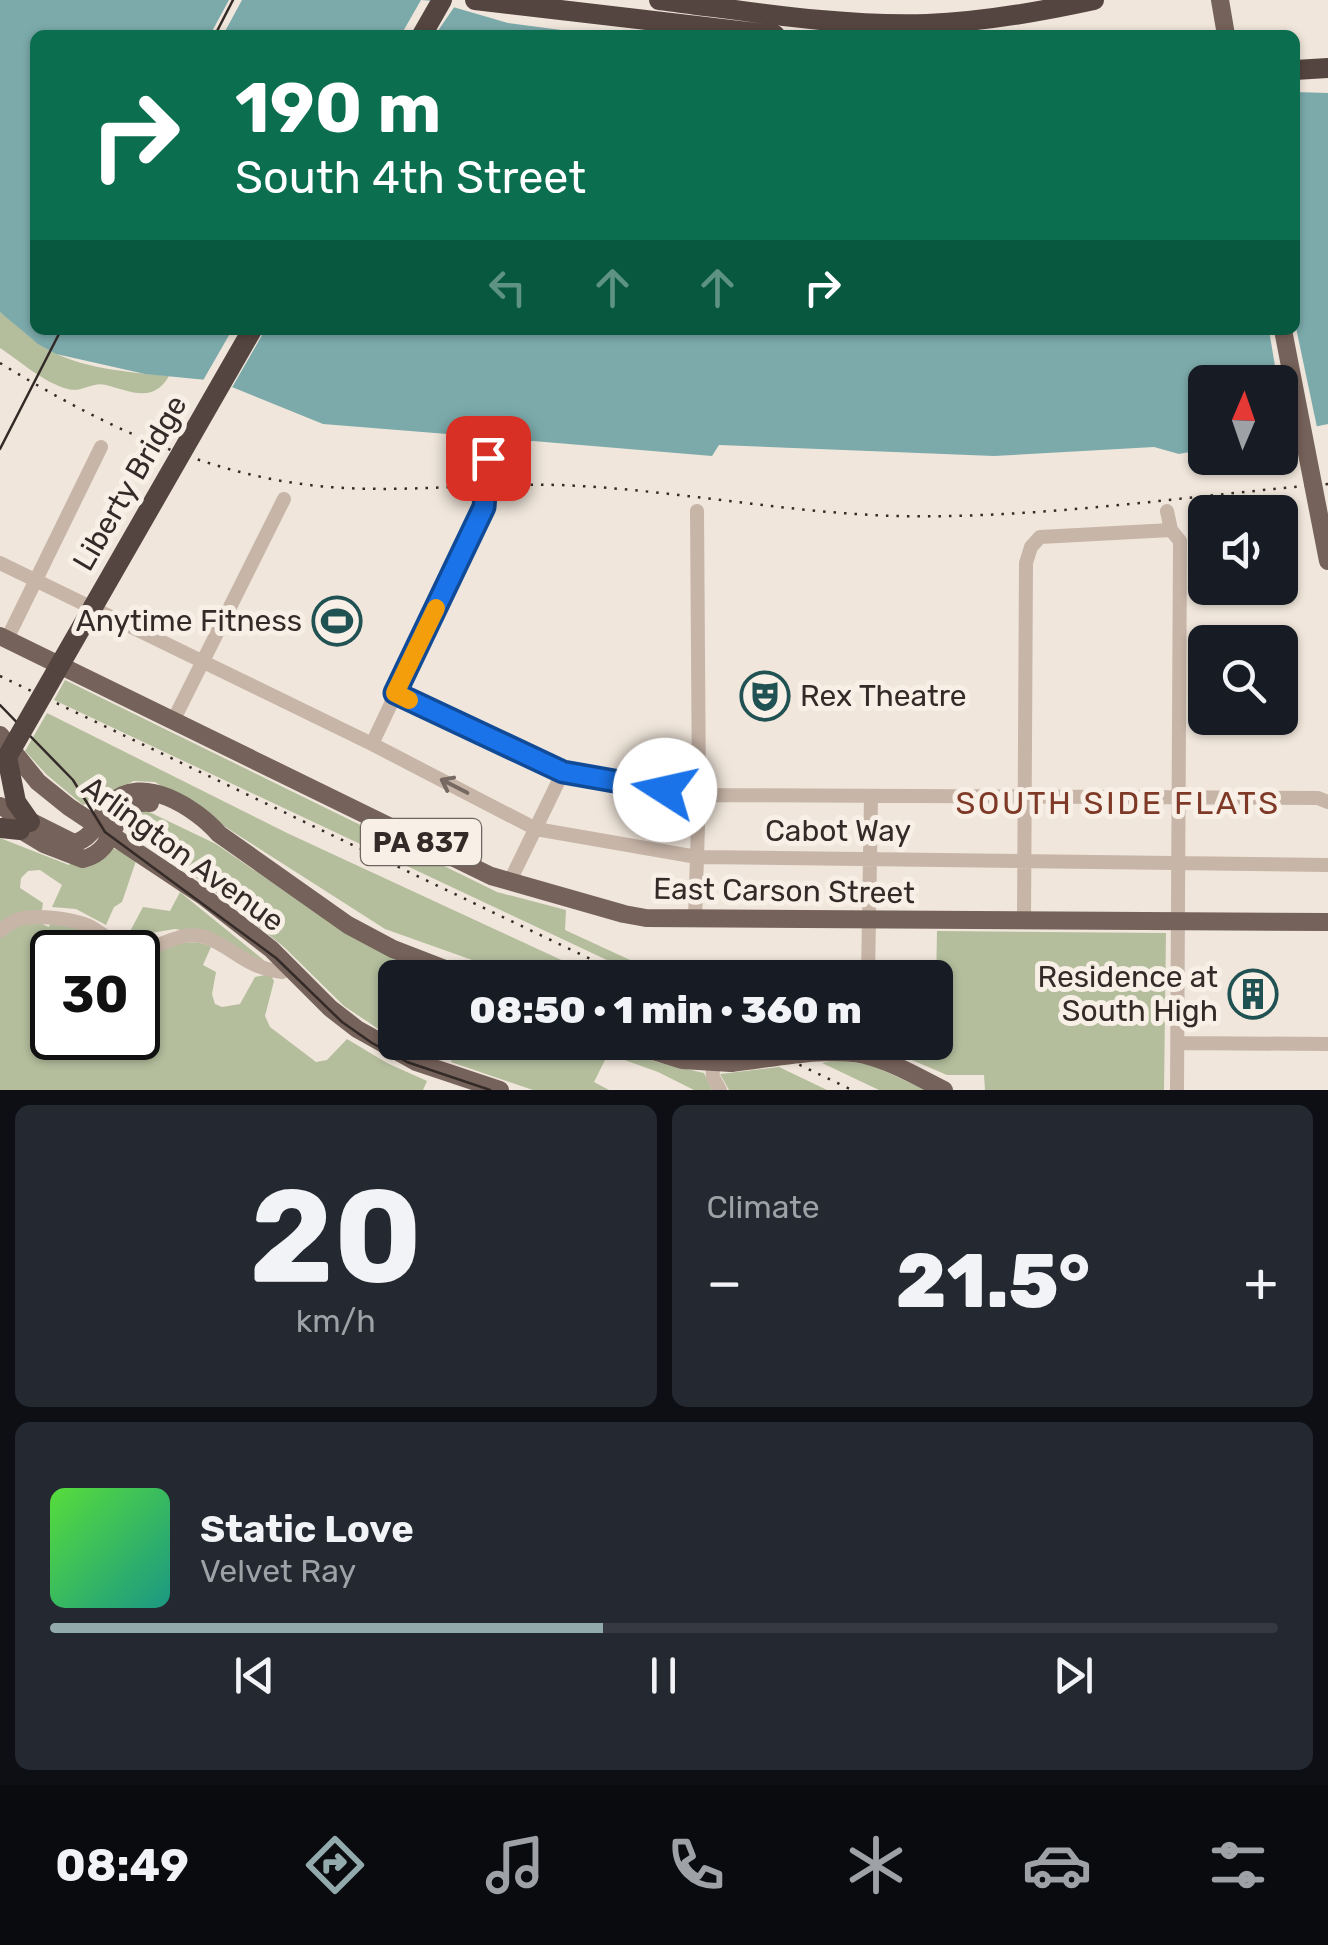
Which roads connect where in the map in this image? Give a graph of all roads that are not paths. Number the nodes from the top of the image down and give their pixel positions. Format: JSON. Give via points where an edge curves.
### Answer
{"nodes":[{"id":1,"x":442,"y":0,"type":"edge"},
{"id":2,"x":476,"y":0,"type":"edge"},
{"id":3,"x":520,"y":0,"type":"edge"},
{"id":4,"x":659,"y":0,"type":"edge"},
{"id":5,"x":1094,"y":0,"type":"edge"},
{"id":6,"x":1220,"y":0,"type":"edge"},
{"id":7,"x":584,"y":13,"type":"junction"},
{"id":8,"x":425,"y":30,"type":"edge"},
{"id":9,"x":731,"y":30,"type":"edge"},
{"id":10,"x":1225,"y":30,"type":"edge"},
{"id":11,"x":1328,"y":68,"type":"edge"},
{"id":12,"x":1300,"y":70,"type":"edge"},
{"id":13,"x":249,"y":335,"type":"edge"},
{"id":14,"x":1285,"y":335,"type":"edge"},
{"id":15,"x":101,"y":447,"type":"dead end"},
{"id":16,"x":488,"y":458,"type":"dead end"},
{"id":17,"x":284,"y":499,"type":"dead end"},
{"id":18,"x":698,"y":511,"type":"dead end"},
{"id":19,"x":1167,"y":511,"type":"dead end"},
{"id":20,"x":1170,"y":530,"type":"junction"},
{"id":21,"x":1328,"y":561,"type":"edge"},
{"id":22,"x":0,"y":563,"type":"edge"},
{"id":23,"x":34,"y":580,"type":"junction"},
{"id":24,"x":3,"y":638,"type":"edge"},
{"id":25,"x":202,"y":661,"type":"junction"},
{"id":26,"x":395,"y":693,"type":"junction"},
{"id":27,"x":173,"y":721,"type":"junction"},
{"id":28,"x":0,"y":735,"type":"edge"},
{"id":29,"x":372,"y":744,"type":"junction"},
{"id":30,"x":2,"y":763,"type":"edge"},
{"id":31,"x":563,"y":772,"type":"junction"},
{"id":32,"x":699,"y":796,"type":"junction"},
{"id":33,"x":871,"y":796,"type":"junction"},
{"id":34,"x":1024,"y":797,"type":"junction"},
{"id":35,"x":6,"y":798,"type":"edge"},
{"id":36,"x":1179,"y":798,"type":"junction"},
{"id":37,"x":1328,"y":802,"type":"edge"},
{"id":38,"x":0,"y":816,"type":"edge"},
{"id":39,"x":108,"y":823,"type":"junction"},
{"id":40,"x":17,"y":827,"type":"edge"},
{"id":41,"x":536,"y":829,"type":"junction"},
{"id":42,"x":697,"y":858,"type":"junction"},
{"id":43,"x":868,"y":858,"type":"junction"},
{"id":44,"x":1024,"y":861,"type":"junction"},
{"id":45,"x":1180,"y":862,"type":"junction"},
{"id":46,"x":1328,"y":864,"type":"edge"},
{"id":47,"x":509,"y":882,"type":"junction"},
{"id":48,"x":695,"y":918,"type":"junction"},
{"id":49,"x":868,"y":920,"type":"junction"},
{"id":50,"x":1024,"y":921,"type":"junction"},
{"id":51,"x":1328,"y":922,"type":"edge"},
{"id":52,"x":1180,"y":923,"type":"junction"},
{"id":53,"x":0,"y":931,"type":"edge"},
{"id":54,"x":421,"y":960,"type":"edge"},
{"id":55,"x":868,"y":960,"type":"edge"},
{"id":56,"x":289,"y":967,"type":"junction"},
{"id":57,"x":1178,"y":1043,"type":"junction"},
{"id":58,"x":1328,"y":1044,"type":"edge"},
{"id":59,"x":682,"y":1060,"type":"edge"},
{"id":60,"x":722,"y":1063,"type":"junction"},
{"id":61,"x":500,"y":1090,"type":"edge"},
{"id":62,"x":720,"y":1090,"type":"edge"},
{"id":63,"x":944,"y":1090,"type":"edge"},
{"id":64,"x":1176,"y":1090,"type":"edge"}],
"edges":[{"from":1,"to":8,"type":"highway"},
{"from":2,"to":7,"type":"highway"},
{"from":3,"to":7,"type":"highway"},
{"from":4,"to":5,"type":"highway","via":[[924,24],[1004,18]]},
{"from":6,"to":10,"type":"main road"},
{"from":7,"to":9,"type":"highway"},
{"from":11,"to":12,"type":"highway"},
{"from":13,"to":30,"type":"highway","name":"Liberty Bridge","bridge":true},
{"from":14,"to":21,"type":"main road","bridge":true},
{"from":15,"to":23,"type":"street"},
{"from":16,"to":26,"type":"street","via":[[484,507]]},
{"from":17,"to":25,"type":"street"},
{"from":18,"to":32,"type":"street"},
{"from":19,"to":20,"type":"street"},
{"from":20,"to":34,"type":"street","via":[[1040,538],[1031,547]]},
{"from":20,"to":36,"type":"street","via":[[1180,541]]},
{"from":22,"to":23,"type":"street","name":"Cabot Way"},
{"from":23,"to":24,"type":"street"},
{"from":23,"to":25,"type":"street","name":"Cabot Way"},
{"from":24,"to":27,"type":"main road","name":"East Carson Street","number":"PA 837"},
{"from":25,"to":27,"type":"street"},
{"from":25,"to":29,"type":"street","name":"Cabot Way"},
{"from":26,"to":29,"type":"street"},
{"from":26,"to":31,"type":"street"},
{"from":27,"to":47,"type":"main road","name":"East Carson Street","number":"PA 837"},
{"from":28,"to":39,"type":"main road","name":"Arlington Avenue","via":[[38,782]]},
{"from":41,"to":29,"type":"street","name":"Cabot Way","one_way":true},
{"from":30,"to":35,"type":"highway"},
{"from":31,"to":32,"type":"street"},
{"from":31,"to":41,"type":"street"},
{"from":32,"to":33,"type":"street"},
{"from":32,"to":42,"type":"street"},
{"from":33,"to":34,"type":"street"},
{"from":33,"to":43,"type":"street"},
{"from":34,"to":36,"type":"street"},
{"from":34,"to":44,"type":"street"},
{"from":35,"to":40,"type":"highway"},
{"from":36,"to":37,"type":"street"},
{"from":36,"to":45,"type":"street"},
{"from":38,"to":40,"type":"main road"},
{"from":39,"to":40,"type":"main road","via":[[74,843]]},
{"from":39,"to":54,"type":"main road","via":[[146,802],[219,834],[348,925]]},
{"from":39,"to":56,"type":"main road","name":"Arlington Avenue"},
{"from":41,"to":42,"type":"street","name":"Cabot Way"},
{"from":41,"to":47,"type":"street"},
{"from":42,"to":43,"type":"street","name":"Cabot Way"},
{"from":42,"to":48,"type":"street"},
{"from":43,"to":44,"type":"street","name":"Cabot Way"},
{"from":43,"to":49,"type":"street"},
{"from":44,"to":45,"type":"street","name":"Cabot Way"},
{"from":44,"to":50,"type":"street"},
{"from":45,"to":46,"type":"street","name":"Cabot Way"},
{"from":45,"to":52,"type":"street"},
{"from":47,"to":48,"type":"main road","name":"East Carson Street","number":"PA 837","via":[[646,918]]},
{"from":48,"to":49,"type":"main road","name":"East Carson Street","number":"PA 837"},
{"from":49,"to":50,"type":"main road","name":"East Carson Street","number":"PA 837"},
{"from":49,"to":55,"type":"street"},
{"from":50,"to":52,"type":"main road","name":"East Carson Street","number":"PA 837"},
{"from":51,"to":52,"type":"main road","name":"East Carson Street","number":"PA 837"},
{"from":52,"to":57,"type":"street"},
{"from":53,"to":56,"type":"street","via":[[18,919],[81,923],[140,950],[189,935],[264,970]]},
{"from":56,"to":61,"type":"main road","name":"Arlington Avenue","via":[[380,1045]]},
{"from":57,"to":58,"type":"street"},
{"from":57,"to":64,"type":"street"},
{"from":59,"to":60,"type":"main road"},
{"from":60,"to":62,"type":"street","via":[[713,1077]]},
{"from":60,"to":63,"type":"main road","bridge":true,"via":[[862,1054]]}]}
